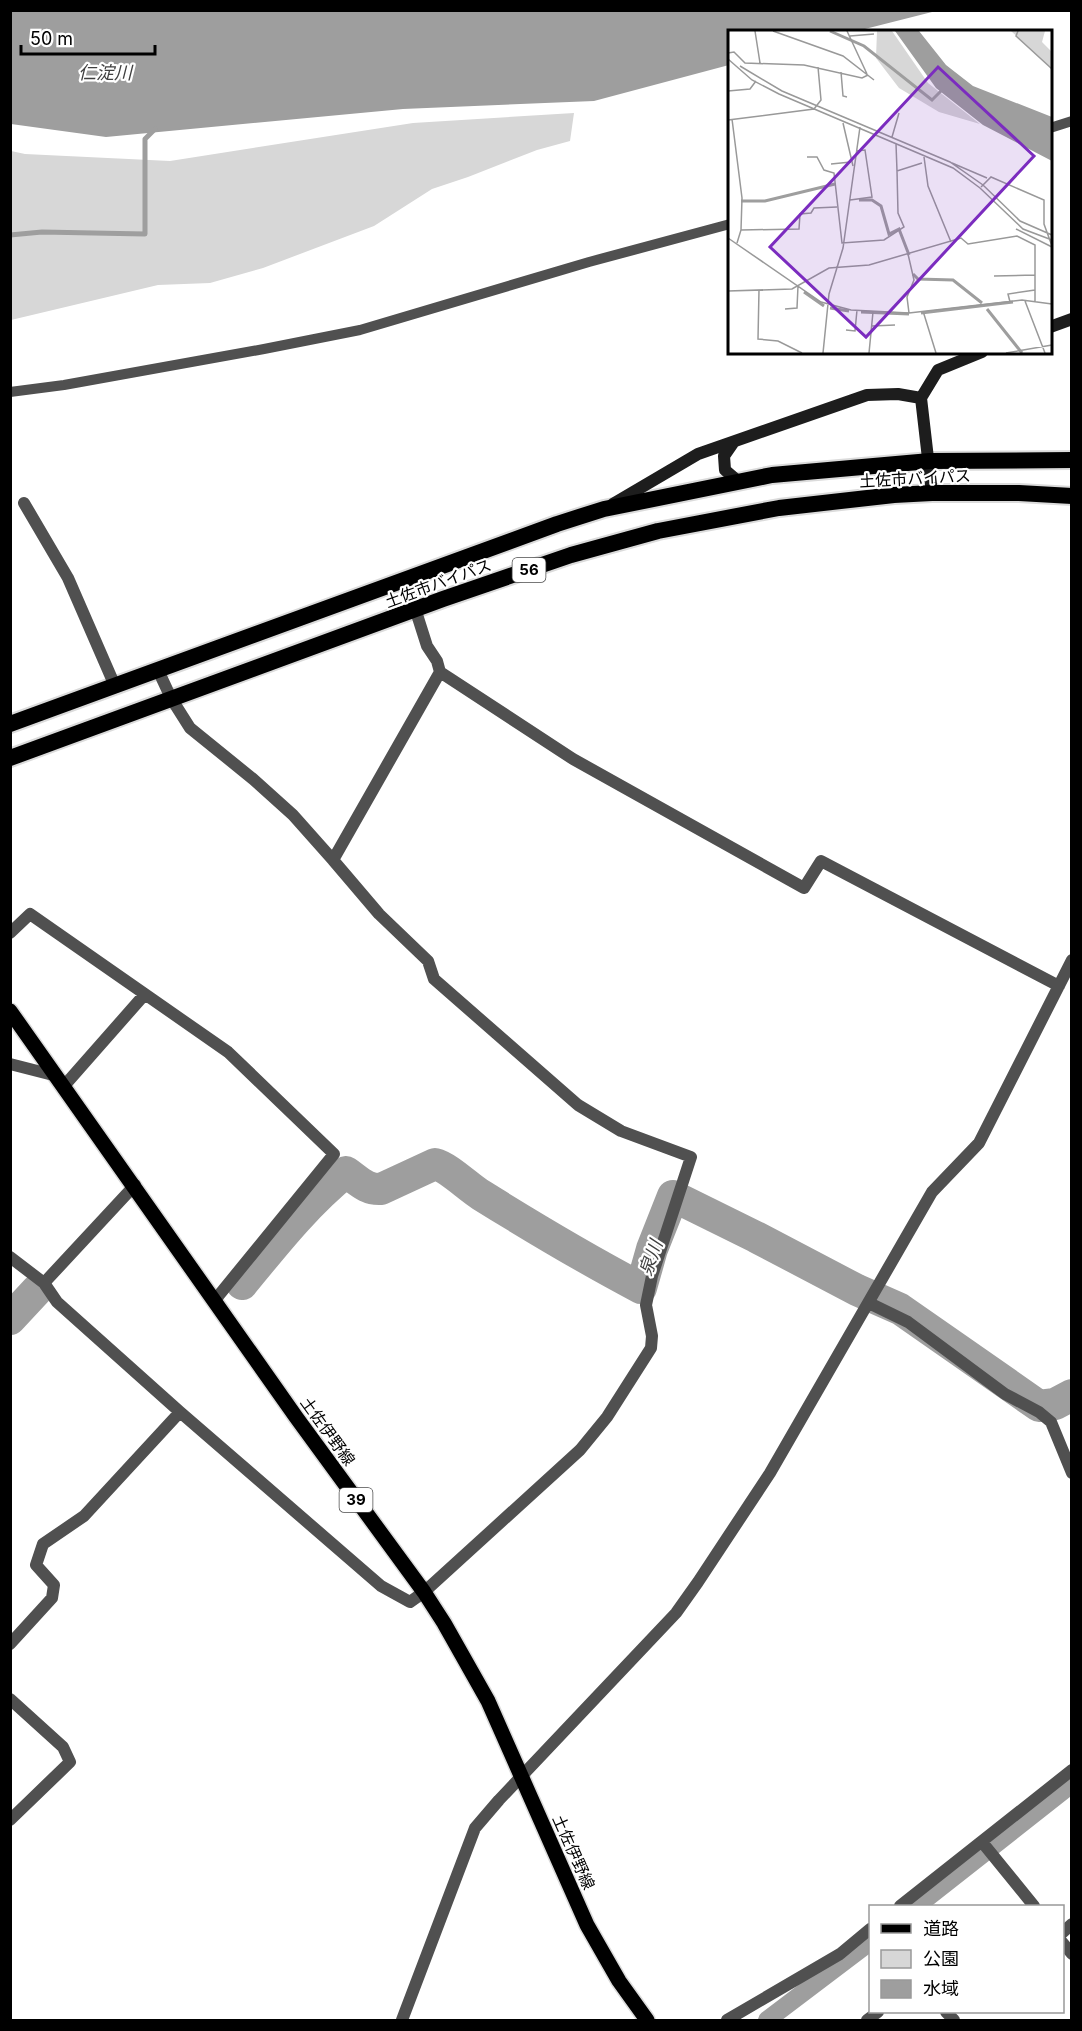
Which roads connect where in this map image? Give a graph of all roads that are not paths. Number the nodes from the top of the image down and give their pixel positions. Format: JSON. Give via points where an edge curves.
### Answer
{"nodes":[{"id":1,"x":1071,"y":121,"type":"edge"},
{"id":2,"x":1052,"y":127,"type":"edge"},
{"id":3,"x":728,"y":224,"type":"edge"},
{"id":4,"x":1071,"y":319,"type":"edge"},
{"id":5,"x":1052,"y":326,"type":"edge"},
{"id":6,"x":977,"y":354,"type":"edge"},
{"id":7,"x":10,"y":392,"type":"edge"},
{"id":8,"x":921,"y":398,"type":"junction"},
{"id":9,"x":733,"y":443,"type":"junction"},
{"id":10,"x":1071,"y":459,"type":"edge"},
{"id":11,"x":930,"y":461,"type":"junction"},
{"id":12,"x":739,"y":482,"type":"junction"},
{"id":13,"x":932,"y":492,"type":"junction"},
{"id":14,"x":1071,"y":496,"type":"edge"},
{"id":15,"x":24,"y":503,"type":"dead end"},
{"id":16,"x":604,"y":509,"type":"junction"},
{"id":17,"x":406,"y":580,"type":"junction"},
{"id":18,"x":416,"y":610,"type":"junction"},
{"id":19,"x":158,"y":670,"type":"junction"},
{"id":20,"x":440,"y":672,"type":"junction"},
{"id":21,"x":115,"y":686,"type":"junction"},
{"id":22,"x":171,"y":698,"type":"junction"},
{"id":23,"x":10,"y":724,"type":"edge"},
{"id":24,"x":10,"y":758,"type":"edge"},
{"id":25,"x":333,"y":860,"type":"junction"},
{"id":26,"x":10,"y":933,"type":"edge"},
{"id":27,"x":1071,"y":960,"type":"edge"},
{"id":28,"x":1059,"y":986,"type":"junction"},
{"id":29,"x":145,"y":994,"type":"junction"},
{"id":30,"x":10,"y":1011,"type":"edge"},
{"id":31,"x":10,"y":1064,"type":"edge"},
{"id":32,"x":60,"y":1081,"type":"junction"},
{"id":33,"x":135,"y":1185,"type":"junction"},
{"id":34,"x":10,"y":1257,"type":"edge"},
{"id":35,"x":44,"y":1283,"type":"junction"},
{"id":36,"x":214,"y":1300,"type":"junction"},
{"id":37,"x":869,"y":1303,"type":"junction"},
{"id":38,"x":180,"y":1412,"type":"junction"},
{"id":39,"x":1071,"y":1473,"type":"edge"},
{"id":40,"x":424,"y":1592,"type":"junction"},
{"id":41,"x":10,"y":1644,"type":"edge"},
{"id":42,"x":10,"y":1699,"type":"edge"},
{"id":43,"x":1071,"y":1770,"type":"edge"},
{"id":44,"x":521,"y":1776,"type":"junction"},
{"id":45,"x":10,"y":1820,"type":"edge"},
{"id":46,"x":987,"y":1849,"type":"junction"},
{"id":47,"x":902,"y":1905,"type":"edge"},
{"id":48,"x":1033,"y":1905,"type":"edge"},
{"id":49,"x":869,"y":1930,"type":"edge"},
{"id":50,"x":402,"y":2020,"type":"edge"},
{"id":51,"x":647,"y":2020,"type":"edge"},
{"id":52,"x":727,"y":2020,"type":"edge"}],
"edges":[{"from":1,"to":2,"type":"street"},
{"from":3,"to":7,"type":"street","via":[[360,330]]},
{"from":4,"to":5,"type":"main road"},
{"from":6,"to":8,"type":"main road","via":[[938,370]]},
{"from":8,"to":9,"type":"main road","via":[[867,395]]},
{"from":8,"to":11,"type":"main road"},
{"from":9,"to":12,"type":"main road","via":[[724,456],[725,470]]},
{"from":9,"to":16,"type":"main road","via":[[698,454]]},
{"from":10,"to":11,"type":"highway","name":"土佐市バイパス","number":"56"},
{"from":11,"to":12,"type":"highway","name":"土佐市バイパス","number":"56","via":[[772,475]]},
{"from":11,"to":13,"type":"main road"},
{"from":12,"to":16,"type":"highway","name":"土佐市バイパス","number":"56"},
{"from":13,"to":14,"type":"highway","name":"土佐市バイパス","number":"56"},
{"from":13,"to":18,"type":"highway","name":"土佐市バイパス","number":"56","via":[[779,508],[658,531],[571,555]]},
{"from":15,"to":21,"type":"street","via":[[68,578]]},
{"from":16,"to":17,"type":"highway","name":"土佐市バイパス","number":"56"},
{"from":17,"to":18,"type":"street"},
{"from":17,"to":19,"type":"highway","name":"土佐市バイパス","number":"56"},
{"from":18,"to":20,"type":"street"},
{"from":18,"to":22,"type":"highway","name":"土佐市バイパス","number":"56"},
{"from":19,"to":21,"type":"highway","name":"土佐市バイパス","number":"56"},
{"from":19,"to":22,"type":"street"},
{"from":20,"to":25,"type":"street"},
{"from":20,"to":28,"type":"street","via":[[573,759],[804,888],[821,861]]},
{"from":21,"to":23,"type":"highway","name":"土佐市バイパス","number":"56"},
{"from":22,"to":24,"type":"highway","name":"土佐市バイパス","number":"56"},
{"from":22,"to":25,"type":"street","via":[[190,728],[254,779]]},
{"from":25,"to":40,"type":"street","via":[[379,914],[428,961],[434,979],[578,1105],[621,1131],[691,1157],[652,1276],[646,1305],[651,1348],[607,1417],[580,1450]]},
{"from":26,"to":29,"type":"street","via":[[30,914]]},
{"from":27,"to":28,"type":"street"},
{"from":28,"to":37,"type":"street","via":[[979,1143],[932,1192]]},
{"from":29,"to":32,"type":"street"},
{"from":29,"to":36,"type":"street","via":[[228,1052],[334,1154]]},
{"from":30,"to":32,"type":"main road","name":"土佐伊野線","number":"39"},
{"from":31,"to":32,"type":"street"},
{"from":32,"to":33,"type":"main road","name":"土佐伊野線","number":"39"},
{"from":33,"to":35,"type":"street"},
{"from":33,"to":36,"type":"main road","name":"土佐伊野線","number":"39"},
{"from":34,"to":35,"type":"street"},
{"from":35,"to":38,"type":"street","via":[[57,1302]]},
{"from":36,"to":40,"type":"main road","name":"土佐伊野線","number":"39"},
{"from":37,"to":39,"type":"street","via":[[908,1322],[1005,1394],[1052,1422]]},
{"from":37,"to":44,"type":"street","via":[[770,1473],[681,1605]]},
{"from":38,"to":40,"type":"street","via":[[381,1586],[410,1602]]},
{"from":38,"to":41,"type":"street","via":[[84,1516],[44,1545],[36,1565],[54,1585],[52,1598]]},
{"from":40,"to":44,"type":"main road","name":"土佐伊野線","number":"39","via":[[488,1701]]},
{"from":42,"to":45,"type":"street","via":[[63,1747],[70,1761]]},
{"from":43,"to":46,"type":"street"},
{"from":44,"to":50,"type":"street","via":[[475,1828]]},
{"from":44,"to":51,"type":"main road","name":"土佐伊野線","number":"39","via":[[587,1925]]},
{"from":46,"to":47,"type":"street"},
{"from":46,"to":48,"type":"street"},
{"from":49,"to":52,"type":"street","via":[[840,1954]]}]}
